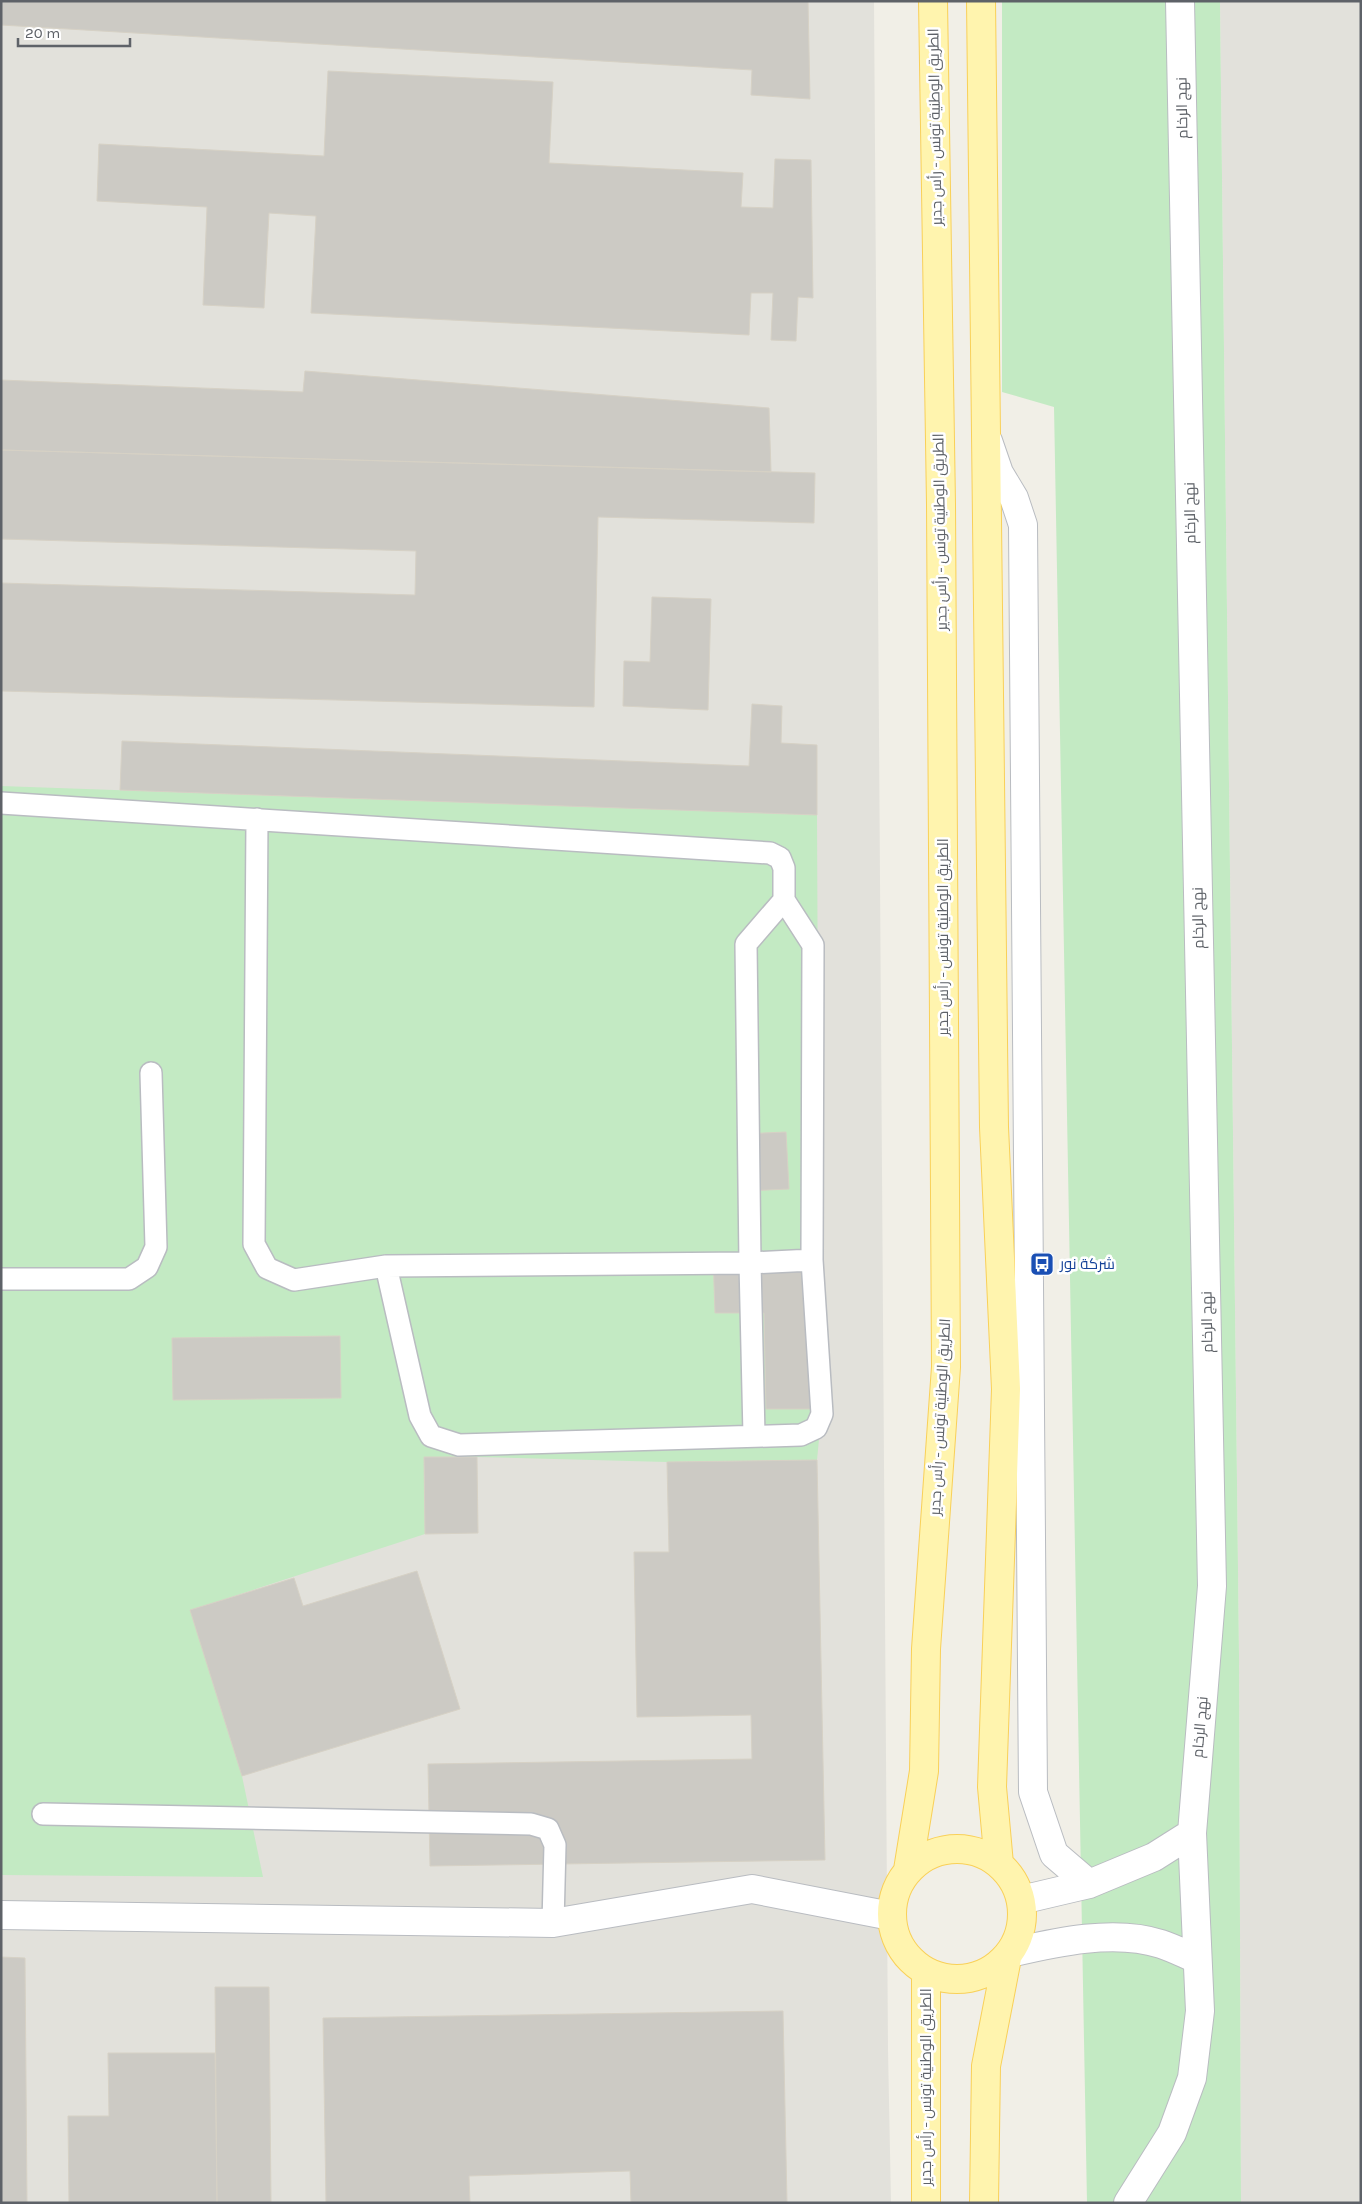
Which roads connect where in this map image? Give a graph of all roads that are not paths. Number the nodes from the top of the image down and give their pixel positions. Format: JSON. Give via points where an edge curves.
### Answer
{"nodes":[{"id":1,"x":933,"y":1,"type":"edge"},
{"id":2,"x":981,"y":1,"type":"edge"},
{"id":3,"x":1180,"y":1,"type":"edge"},
{"id":4,"x":985,"y":430,"type":"junction"},
{"id":5,"x":1,"y":803,"type":"edge"},
{"id":6,"x":257,"y":818,"type":"junction"},
{"id":7,"x":784,"y":900,"type":"junction"},
{"id":8,"x":151,"y":1072,"type":"dead end"},
{"id":9,"x":812,"y":1260,"type":"junction"},
{"id":10,"x":750,"y":1263,"type":"junction"},
{"id":11,"x":386,"y":1266,"type":"junction"},
{"id":12,"x":1,"y":1280,"type":"edge"},
{"id":13,"x":754,"y":1435,"type":"junction"},
{"id":14,"x":43,"y":1814,"type":"dead end"},
{"id":15,"x":1192,"y":1833,"type":"junction"},
{"id":16,"x":999,"y":1864,"type":"junction"},
{"id":17,"x":908,"y":1870,"type":"junction"},
{"id":18,"x":1090,"y":1884,"type":"junction"},
{"id":19,"x":1021,"y":1900,"type":"junction"},
{"id":20,"x":1,"y":1915,"type":"edge"},
{"id":21,"x":891,"y":1916,"type":"junction"},
{"id":22,"x":553,"y":1923,"type":"junction"},
{"id":23,"x":1008,"y":1956,"type":"junction"},
{"id":24,"x":1196,"y":1959,"type":"junction"},
{"id":25,"x":926,"y":1972,"type":"junction"},
{"id":26,"x":926,"y":2203,"type":"edge"},
{"id":27,"x":984,"y":2203,"type":"edge"},
{"id":28,"x":1128,"y":2203,"type":"edge"}],
"edges":[{"from":1,"to":17,"type":"main road","name":"الطريق الوطنية تونس - رأس جدير","via":[[941,514],[946,1367],[926,1649],[924,1771]]},
{"from":2,"to":4,"type":"main road"},
{"from":3,"to":15,"type":"street","name":"نهج الرخام","via":[[1212,1586]]},
{"from":4,"to":16,"type":"main road","via":[[994,1127],[1006,1389],[992,1787]]},
{"from":4,"to":18,"type":"street","via":[[999,474],[1014,498],[1023,525],[1033,1792],[1054,1854]]},
{"from":5,"to":6,"type":"lane"},
{"from":6,"to":7,"type":"lane","via":[[770,853],[780,858],[784,868]]},
{"from":6,"to":11,"type":"lane","via":[[254,1244],[267,1268],[294,1280]]},
{"from":7,"to":9,"type":"lane","via":[[813,945]]},
{"from":7,"to":10,"type":"lane","via":[[746,944]]},
{"from":8,"to":12,"type":"lane","via":[[156,1247],[147,1267],[129,1279]]},
{"from":9,"to":10,"type":"lane"},
{"from":9,"to":13,"type":"lane","via":[[822,1414],[816,1428],[801,1435]]},
{"from":10,"to":11,"type":"lane"},
{"from":10,"to":13,"type":"lane"},
{"from":11,"to":13,"type":"lane","via":[[420,1416],[431,1436],[459,1445]]},
{"from":14,"to":22,"type":"lane","via":[[531,1824],[548,1828],[554,1845]]},
{"from":15,"to":18,"type":"street","via":[[1154,1857]]},
{"from":15,"to":24,"type":"street","name":"نهج الرخام"},
{"from":16,"to":17,"type":"main road","via":[[982,1854],[962,1849],[942,1850],[923,1858]]},
{"from":16,"to":19,"type":"main road","via":[[1013,1880]]},
{"from":17,"to":21,"type":"main road","via":[[898,1884]]},
{"from":18,"to":19,"type":"street"},
{"from":19,"to":23,"type":"main road","via":[[1019,1937]]},
{"from":20,"to":22,"type":"street"},
{"from":21,"to":22,"type":"street","via":[[752,1889]]},
{"from":21,"to":25,"type":"main road","via":[[896,1938],[908,1958]]},
{"from":23,"to":24,"type":"street","via":[[1039,1946],[1123,1936],[1161,1944]]},
{"from":23,"to":25,"type":"main road","via":[[990,1972],[969,1979],[946,1979]]},
{"from":23,"to":27,"type":"main road","via":[[986,2066]]},
{"from":24,"to":28,"type":"street","name":"نهج الرخام","via":[[1200,2011],[1192,2078],[1172,2133]]},
{"from":25,"to":26,"type":"main road","name":"الطريق الوطنية تونس - رأس جدير"}]}
